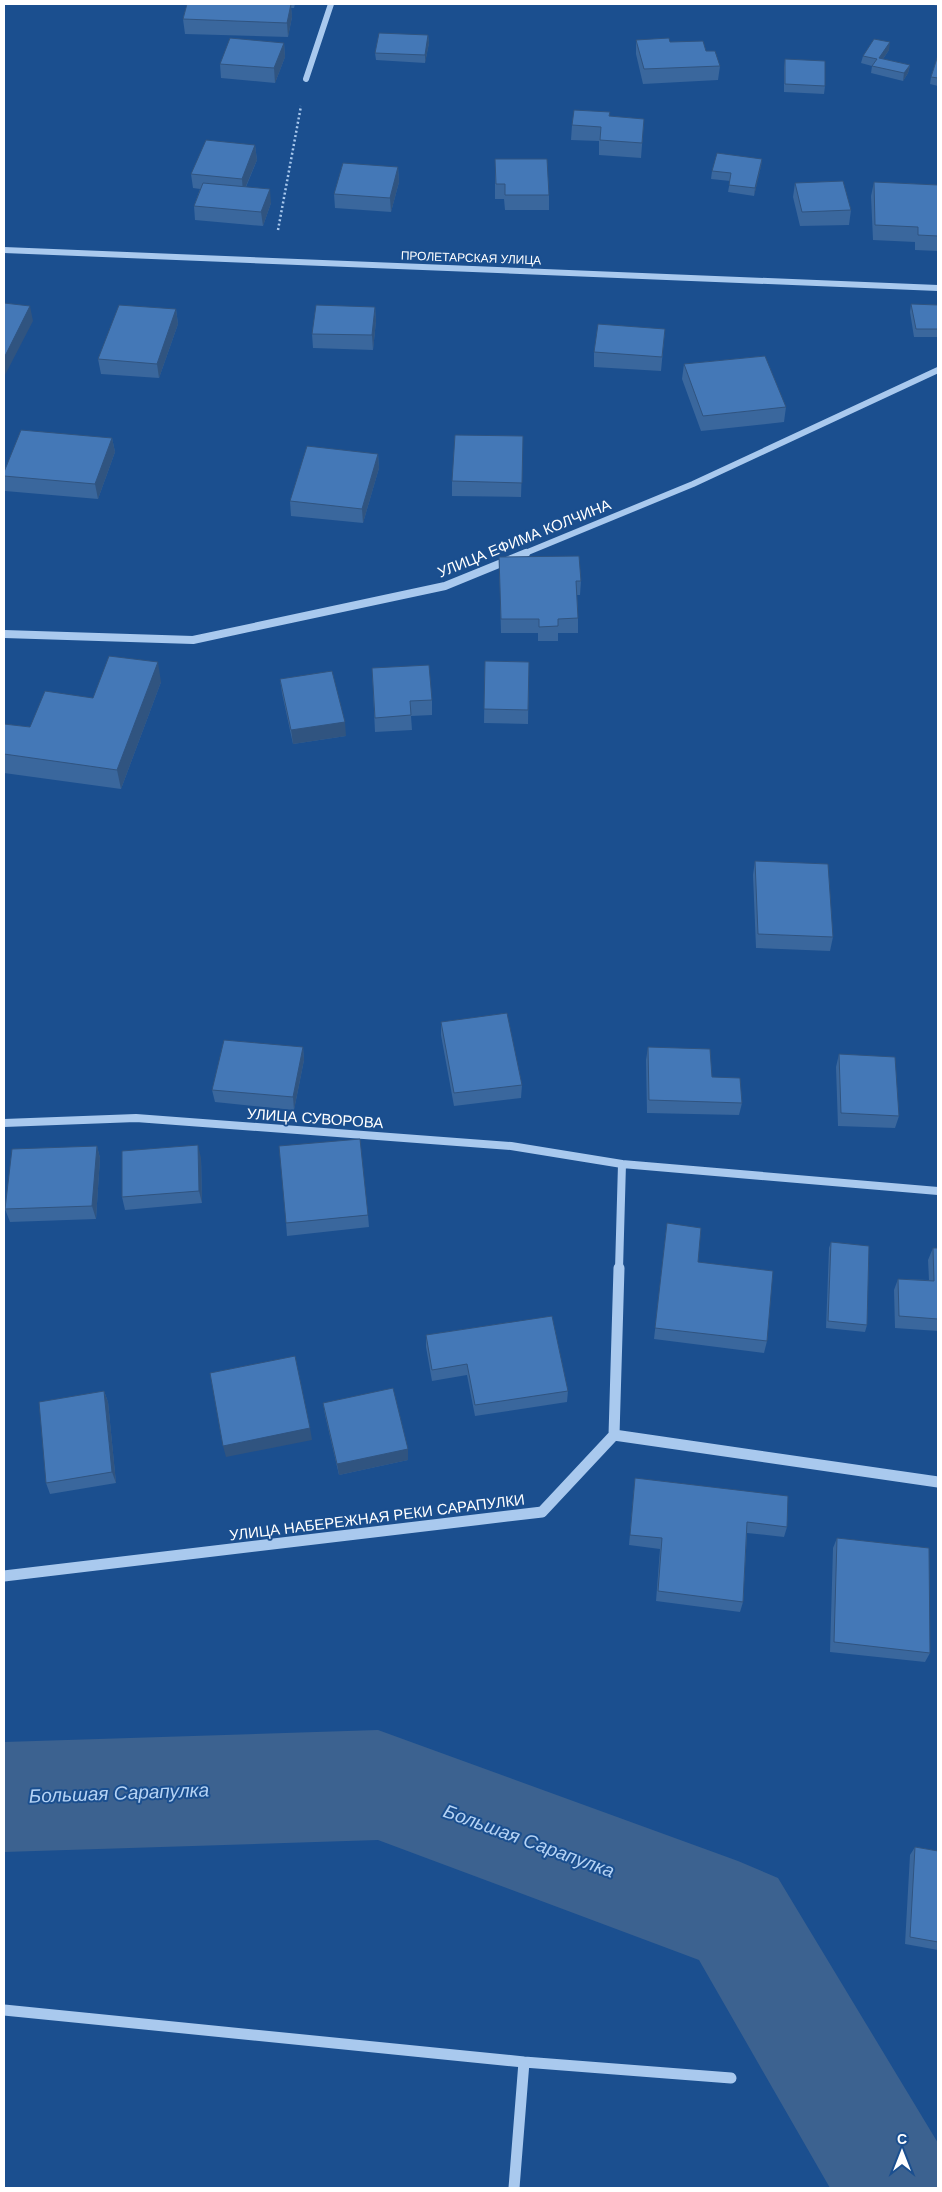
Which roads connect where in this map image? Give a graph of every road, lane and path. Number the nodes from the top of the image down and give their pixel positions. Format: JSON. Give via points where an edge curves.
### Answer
{"nodes":[{"id":1,"x":331,"y":4,"type":"edge"},
{"id":2,"x":306,"y":79,"type":"joint"},
{"id":3,"x":4,"y":250,"type":"edge"},
{"id":4,"x":272,"y":262,"type":"junction"},
{"id":5,"x":938,"y":288,"type":"edge"},
{"id":6,"x":938,"y":370,"type":"edge"},
{"id":7,"x":4,"y":634,"type":"edge"},
{"id":8,"x":4,"y":1123,"type":"edge"},
{"id":9,"x":622,"y":1164,"type":"junction"},
{"id":10,"x":938,"y":1191,"type":"edge"},
{"id":11,"x":614,"y":1435,"type":"junction"},
{"id":12,"x":938,"y":1482,"type":"edge"},
{"id":13,"x":4,"y":1576,"type":"edge"},
{"id":14,"x":4,"y":2010,"type":"edge"},
{"id":15,"x":524,"y":2062,"type":"junction"},
{"id":16,"x":731,"y":2078,"type":"dead end"},
{"id":17,"x":514,"y":2188,"type":"edge"}],
"edges":[{"from":1,"to":2,"type":"street"},
{"from":2,"to":4,"type":"path"},
{"from":3,"to":4,"type":"street","name":"ПРОЛЕТАРСКАЯ УЛИЦА"},
{"from":4,"to":5,"type":"street","name":"ПРОЛЕТАРСКАЯ УЛИЦА"},
{"from":6,"to":7,"type":"street","name":"УЛИЦА ЕФИМА КОЛЧИНА","via":[[693,484],[445,586],[193,640]]},
{"from":8,"to":9,"type":"street","name":"УЛИЦА СУВОРОВА","via":[[136,1118],[511,1146]]},
{"from":9,"to":10,"type":"street"},
{"from":9,"to":11,"type":"street"},
{"from":11,"to":12,"type":"street"},
{"from":11,"to":13,"type":"street","name":"УЛИЦА НАБЕРЕЖНАЯ РЕКИ САРАПУЛКИ","via":[[542,1512]]},
{"from":14,"to":15,"type":"street"},
{"from":15,"to":16,"type":"street"},
{"from":15,"to":17,"type":"street"}]}
